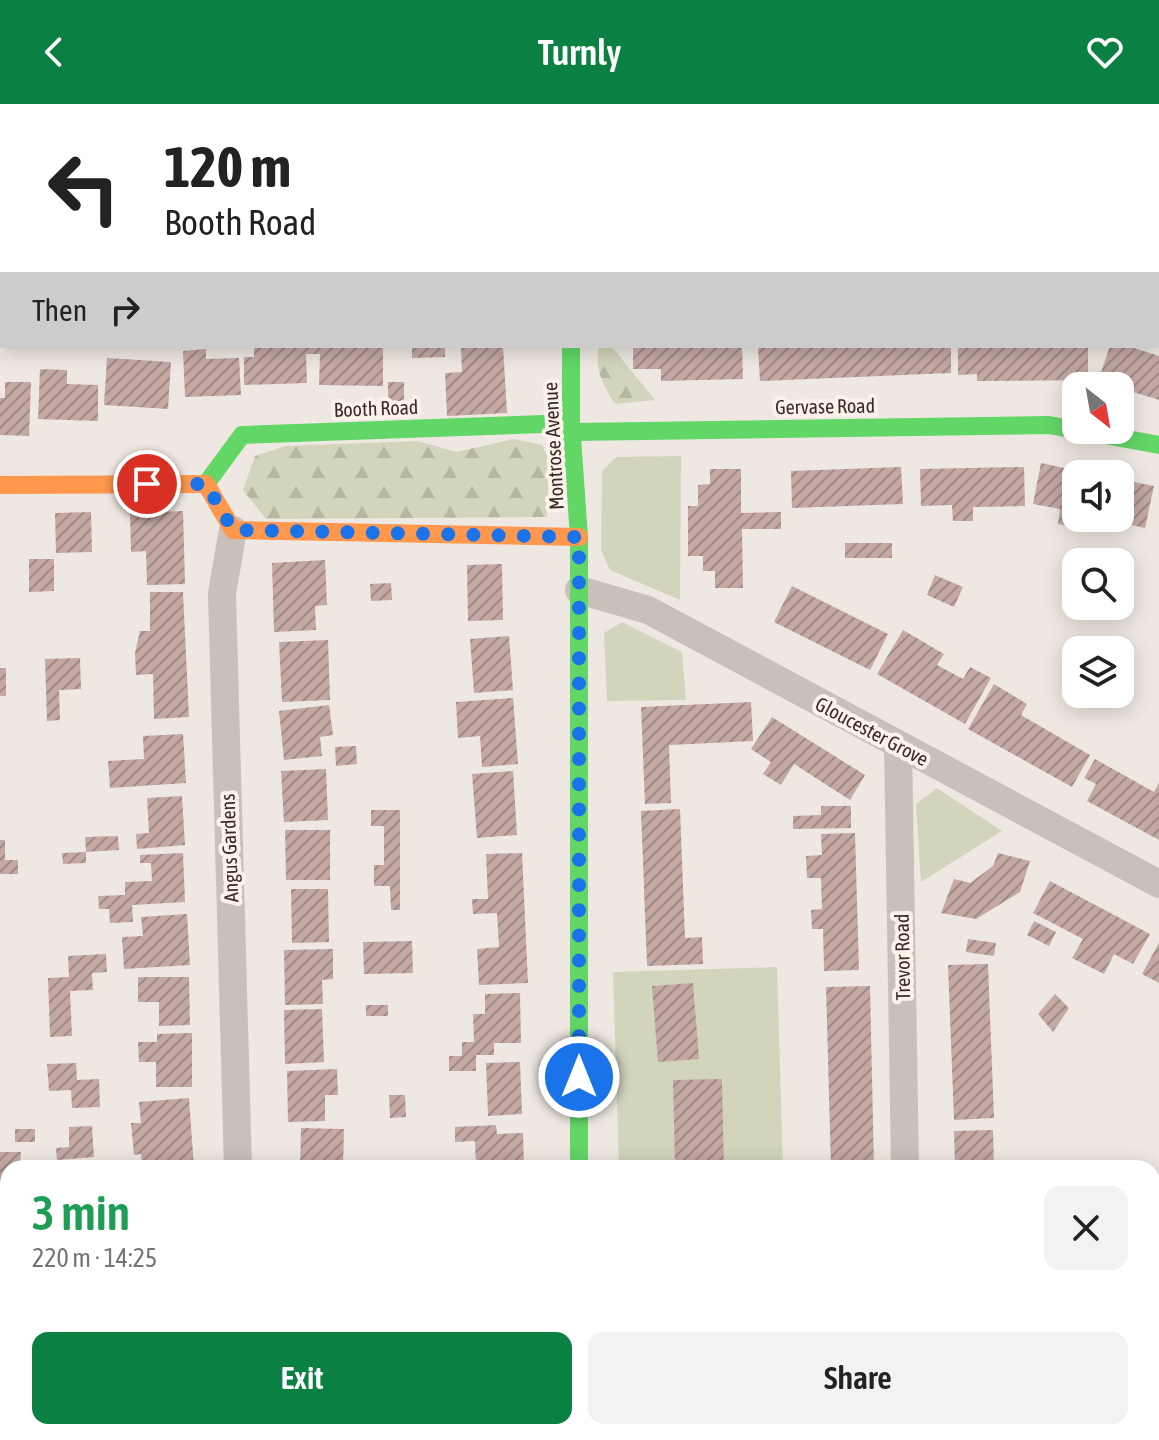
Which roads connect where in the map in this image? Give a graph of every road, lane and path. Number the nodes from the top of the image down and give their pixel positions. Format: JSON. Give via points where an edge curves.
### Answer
{"nodes":[{"id":1,"x":571,"y":348,"type":"edge"},
{"id":2,"x":572,"y":427,"type":"junction"},
{"id":3,"x":1062,"y":427,"type":"edge"},
{"id":4,"x":1134,"y":440,"type":"edge"},
{"id":5,"x":1159,"y":445,"type":"edge"},
{"id":6,"x":206,"y":484,"type":"junction"},
{"id":7,"x":0,"y":485,"type":"edge"},
{"id":8,"x":233,"y":530,"type":"junction"},
{"id":9,"x":579,"y":537,"type":"junction"},
{"id":10,"x":579,"y":590,"type":"junction"},
{"id":11,"x":898,"y":745,"type":"junction"},
{"id":12,"x":1159,"y":884,"type":"edge"},
{"id":13,"x":238,"y":1160,"type":"edge"},
{"id":14,"x":579,"y":1160,"type":"edge"},
{"id":15,"x":905,"y":1160,"type":"edge"}],
"edges":[{"from":1,"to":2,"type":"street","name":"Montrose Avenue"},
{"from":2,"to":3,"type":"street","name":"Gervase Road"},
{"from":2,"to":6,"type":"street","name":"Booth Road","via":[[242,435]]},
{"from":2,"to":9,"type":"street","name":"Montrose Avenue"},
{"from":4,"to":5,"type":"street","name":"Gervase Road"},
{"from":6,"to":7,"type":"street"},
{"from":6,"to":8,"type":"street"},
{"from":8,"to":9,"type":"street"},
{"from":8,"to":13,"type":"street","name":"Angus Gardens","via":[[222,593]]},
{"from":9,"to":10,"type":"street","name":"Montrose Avenue"},
{"from":10,"to":11,"type":"street","name":"Gloucester Grove","via":[[648,610]]},
{"from":10,"to":14,"type":"street","name":"Montrose Avenue"},
{"from":11,"to":12,"type":"street","name":"Gloucester Grove"},
{"from":11,"to":15,"type":"street","name":"Trevor Road"}]}
